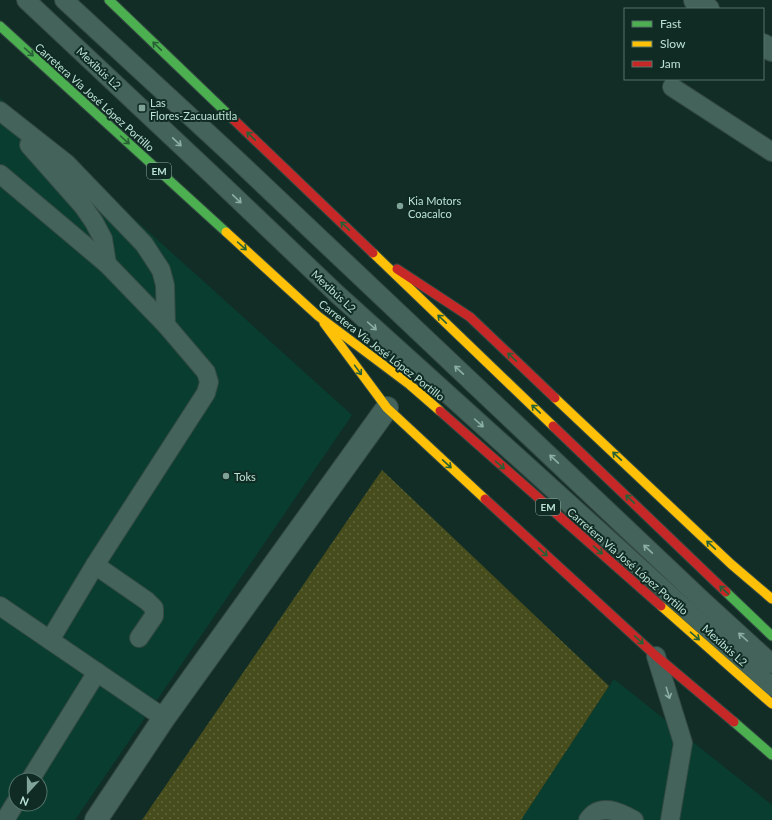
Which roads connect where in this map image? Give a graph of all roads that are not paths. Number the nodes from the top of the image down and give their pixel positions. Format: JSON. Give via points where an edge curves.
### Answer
{"nodes":[{"id":1,"x":26,"y":0,"type":"edge"},
{"id":2,"x":64,"y":0,"type":"edge"},
{"id":3,"x":108,"y":0,"type":"edge"},
{"id":4,"x":695,"y":0,"type":"edge"},
{"id":5,"x":707,"y":8,"type":"edge"},
{"id":6,"x":0,"y":26,"type":"edge"},
{"id":7,"x":672,"y":87,"type":"dead end"},
{"id":8,"x":0,"y":111,"type":"edge"},
{"id":9,"x":772,"y":152,"type":"edge"},
{"id":10,"x":0,"y":174,"type":"edge"},
{"id":11,"x":373,"y":253,"type":"junction"},
{"id":12,"x":107,"y":264,"type":"junction"},
{"id":13,"x":318,"y":316,"type":"junction"},
{"id":14,"x":166,"y":325,"type":"junction"},
{"id":15,"x":386,"y":408,"type":"junction"},
{"id":16,"x":95,"y":565,"type":"junction"},
{"id":17,"x":772,"y":599,"type":"edge"},
{"id":18,"x":0,"y":606,"type":"edge"},
{"id":19,"x":772,"y":636,"type":"edge"},
{"id":20,"x":138,"y":638,"type":"dead end"},
{"id":21,"x":50,"y":640,"type":"junction"},
{"id":22,"x":656,"y":656,"type":"junction"},
{"id":23,"x":772,"y":664,"type":"edge"},
{"id":24,"x":97,"y":672,"type":"junction"},
{"id":25,"x":772,"y":687,"type":"edge"},
{"id":26,"x":772,"y":704,"type":"edge"},
{"id":27,"x":164,"y":718,"type":"junction"},
{"id":28,"x":772,"y":755,"type":"edge"},
{"id":29,"x":35,"y":772,"type":"edge"},
{"id":30,"x":96,"y":820,"type":"edge"},
{"id":31,"x":588,"y":820,"type":"edge"},
{"id":32,"x":634,"y":820,"type":"edge"},
{"id":33,"x":670,"y":820,"type":"edge"}],
"edges":[{"from":1,"to":25,"type":"lane","name":"Mexibús L2","one_way":true,"via":[[337,294]]},
{"from":23,"to":2,"type":"lane","name":"Mexibús L2","one_way":true},
{"from":11,"to":3,"type":"main road","one_way":true},
{"from":4,"to":5,"type":"street"},
{"from":6,"to":13,"type":"main road","name":"Carretera Vía José López Portillo","number":"EM","one_way":true},
{"from":7,"to":9,"type":"lane"},
{"from":8,"to":12,"type":"lane","via":[[83,206],[103,239]]},
{"from":8,"to":14,"type":"lane","via":[[66,163],[144,244],[161,270],[165,285]]},
{"from":10,"to":12,"type":"lane"},
{"from":17,"to":11,"type":"main road","one_way":true,"via":[[731,564],[470,317]]},
{"from":19,"to":11,"type":"main road","one_way":true},
{"from":12,"to":14,"type":"lane"},
{"from":13,"to":15,"type":"main road","one_way":true},
{"from":13,"to":26,"type":"main road","name":"Carretera Vía José López Portillo","number":"EM","one_way":true,"via":[[410,385]]},
{"from":14,"to":16,"type":"lane","via":[[206,372],[210,382],[206,393]]},
{"from":15,"to":22,"type":"main road","one_way":true},
{"from":15,"to":27,"type":"street"},
{"from":16,"to":20,"type":"lane","via":[[154,608],[154,616]]},
{"from":16,"to":21,"type":"lane"},
{"from":18,"to":21,"type":"lane"},
{"from":21,"to":24,"type":"lane"},
{"from":22,"to":28,"type":"main road"},
{"from":22,"to":33,"type":"lane","one_way":true,"via":[[683,743]]},
{"from":24,"to":27,"type":"lane"},
{"from":24,"to":29,"type":"lane"},
{"from":27,"to":30,"type":"street"},
{"from":31,"to":32,"type":"lane","via":[[592,814],[605,809],[619,812]]}]}
